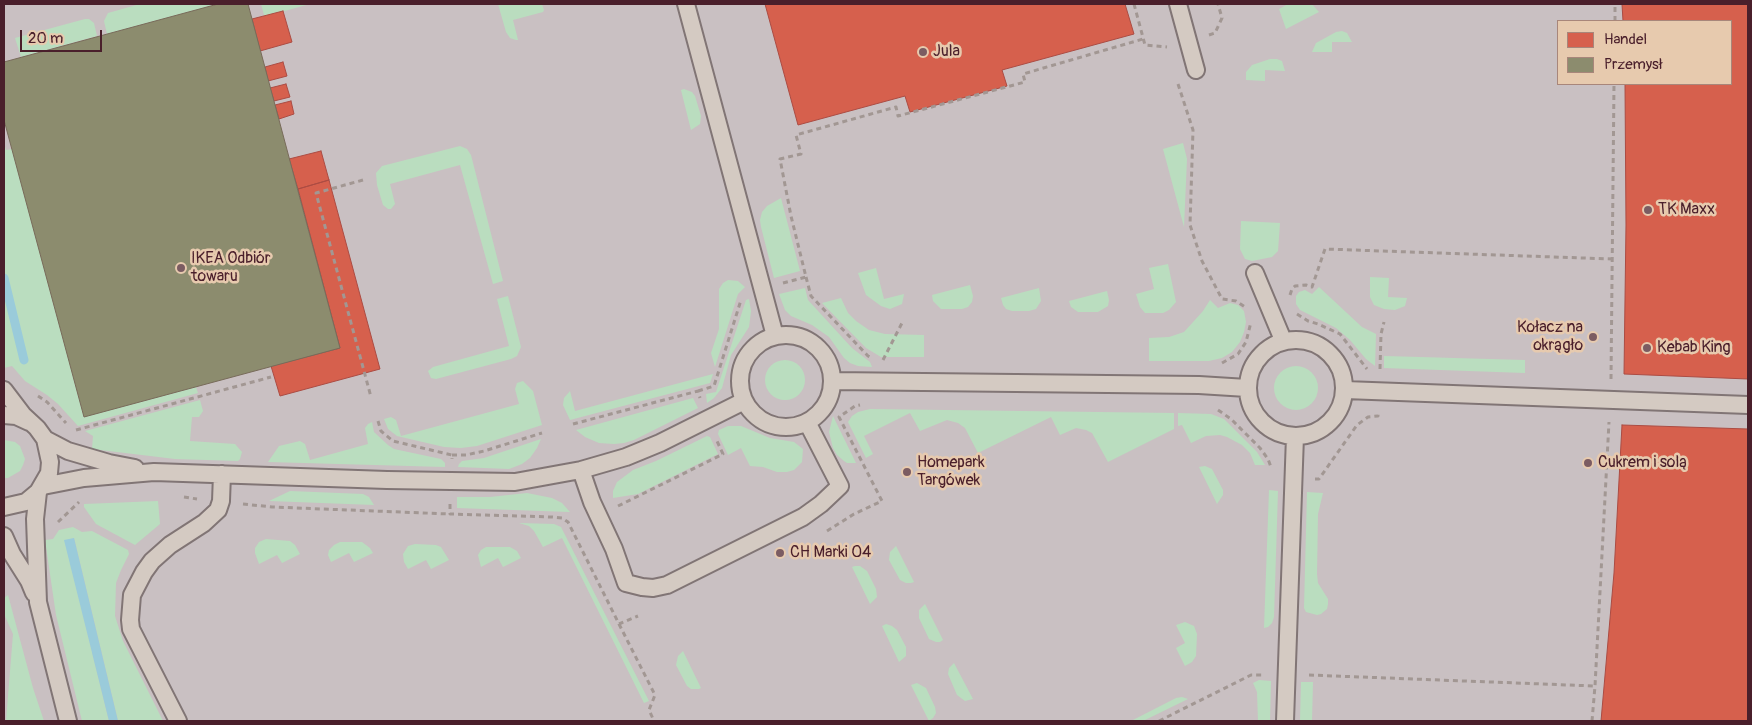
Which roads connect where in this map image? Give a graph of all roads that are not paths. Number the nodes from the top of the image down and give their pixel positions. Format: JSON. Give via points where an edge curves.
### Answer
{"nodes":[{"id":1,"x":686,"y":4,"type":"edge"},
{"id":2,"x":1178,"y":4,"type":"edge"},
{"id":3,"x":1196,"y":70,"type":"dead end"},
{"id":4,"x":1255,"y":273,"type":"dead end"},
{"id":5,"x":775,"y":336,"type":"junction"},
{"id":6,"x":1283,"y":340,"type":"junction"},
{"id":7,"x":832,"y":381,"type":"junction"},
{"id":8,"x":1247,"y":388,"type":"junction"},
{"id":9,"x":4,"y":390,"type":"edge"},
{"id":10,"x":1345,"y":390,"type":"junction"},
{"id":11,"x":744,"y":401,"type":"junction"},
{"id":12,"x":1748,"y":405,"type":"edge"},
{"id":13,"x":4,"y":414,"type":"edge"},
{"id":14,"x":807,"y":422,"type":"junction"},
{"id":15,"x":30,"y":423,"type":"junction"},
{"id":16,"x":1296,"y":436,"type":"junction"},
{"id":17,"x":45,"y":439,"type":"junction"},
{"id":18,"x":581,"y":470,"type":"junction"},
{"id":19,"x":154,"y":472,"type":"junction"},
{"id":20,"x":222,"y":474,"type":"junction"},
{"id":21,"x":41,"y":489,"type":"junction"},
{"id":22,"x":4,"y":507,"type":"edge"},
{"id":23,"x":4,"y":536,"type":"edge"},
{"id":24,"x":38,"y":602,"type":"junction"},
{"id":25,"x":68,"y":721,"type":"edge"},
{"id":26,"x":178,"y":721,"type":"edge"},
{"id":27,"x":1285,"y":721,"type":"edge"}],
"edges":[{"from":1,"to":5,"type":"lane"},
{"from":2,"to":3,"type":"lane"},
{"from":4,"to":6,"type":"lane"},
{"from":5,"to":7,"type":"lane","via":[[792,334],[815,344],[830,364]]},
{"from":5,"to":11,"type":"lane","via":[[755,346],[742,365],[740,386]]},
{"from":6,"to":8,"type":"lane","via":[[1258,356],[1250,371]]},
{"from":6,"to":10,"type":"lane","via":[[1300,339],[1324,348],[1336,360]]},
{"from":7,"to":8,"type":"lane"},
{"from":7,"to":14,"type":"lane","via":[[832,390],[825,405]]},
{"from":8,"to":16,"type":"lane","via":[[1249,402],[1257,417],[1269,429]]},
{"from":9,"to":15,"type":"lane"},
{"from":10,"to":12,"type":"lane"},
{"from":10,"to":16,"type":"lane","via":[[1341,408],[1331,422],[1317,432]]},
{"from":11,"to":14,"type":"lane","via":[[755,415],[771,424],[789,427]]},
{"from":11,"to":18,"type":"lane","via":[[660,443]]},
{"from":13,"to":15,"type":"lane"},
{"from":14,"to":18,"type":"lane","via":[[840,486],[803,517],[667,585],[653,588],[626,583]]},
{"from":15,"to":17,"type":"lane"},
{"from":16,"to":27,"type":"lane"},
{"from":17,"to":19,"type":"lane","via":[[86,457]]},
{"from":17,"to":21,"type":"lane","via":[[50,462],[49,473]]},
{"from":18,"to":20,"type":"lane","via":[[523,481],[486,482]]},
{"from":19,"to":20,"type":"lane"},
{"from":19,"to":21,"type":"lane","via":[[76,480]]},
{"from":20,"to":26,"type":"lane","via":[[218,510],[152,561],[132,595],[131,629]]},
{"from":21,"to":22,"type":"lane","via":[[26,502]]},
{"from":21,"to":24,"type":"lane","via":[[35,509]]},
{"from":23,"to":24,"type":"lane"},
{"from":24,"to":25,"type":"lane"}]}
